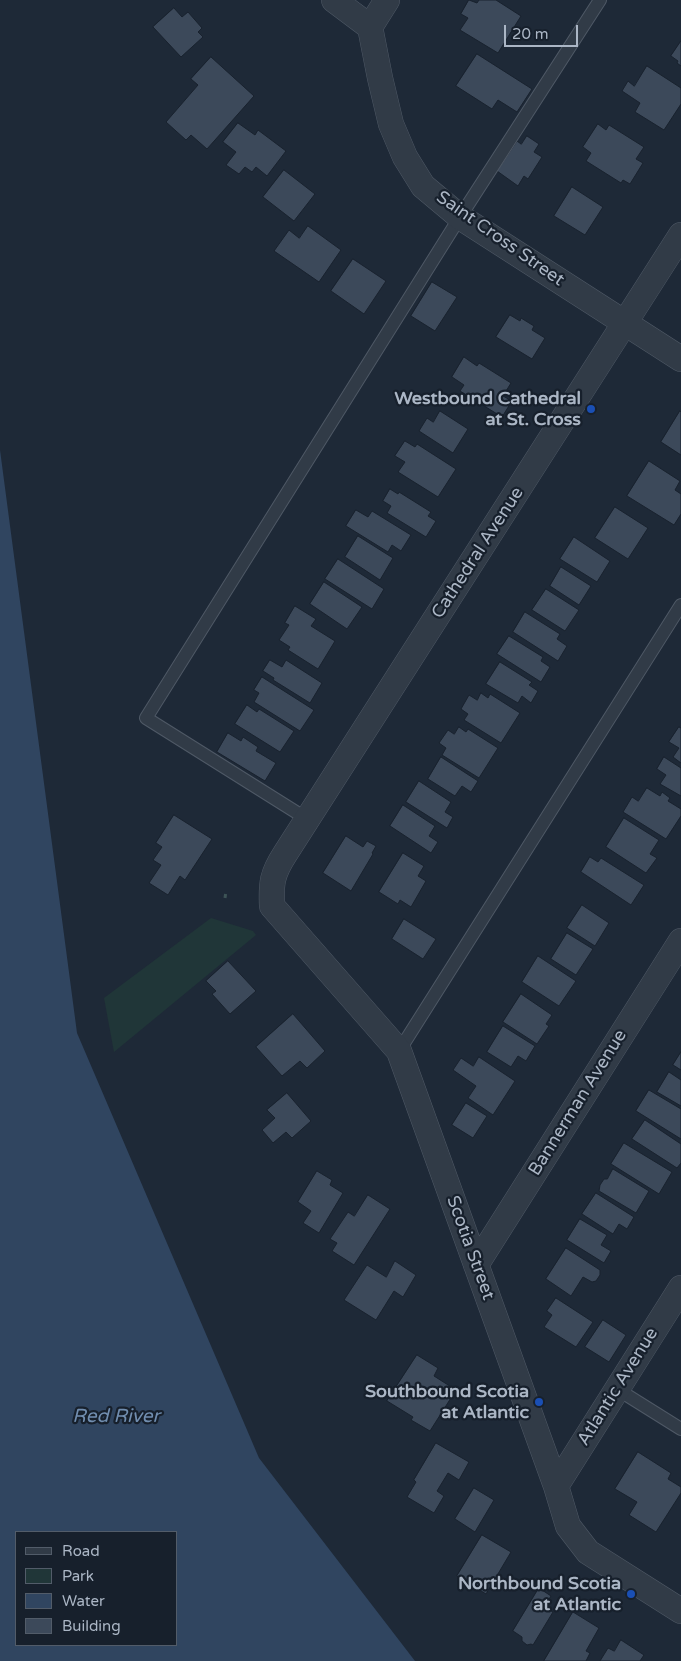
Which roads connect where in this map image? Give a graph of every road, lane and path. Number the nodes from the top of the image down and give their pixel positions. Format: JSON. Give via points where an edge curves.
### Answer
{"nodes":[{"id":1,"x":334,"y":0,"type":"edge"},
{"id":2,"x":387,"y":0,"type":"edge"},
{"id":3,"x":600,"y":0,"type":"edge"},
{"id":4,"x":370,"y":27,"type":"junction"},
{"id":5,"x":460,"y":217,"type":"junction"},
{"id":6,"x":681,"y":235,"type":"edge"},
{"id":7,"x":624,"y":323,"type":"junction"},
{"id":8,"x":681,"y":359,"type":"edge"},
{"id":9,"x":681,"y":605,"type":"edge"},
{"id":10,"x":307,"y":819,"type":"junction"},
{"id":11,"x":274,"y":870,"type":"joint"},
{"id":12,"x":226,"y":891,"type":"dead end"},
{"id":13,"x":225,"y":898,"type":"dead end"},
{"id":14,"x":681,"y":941,"type":"edge"},
{"id":15,"x":399,"y":1051,"type":"junction"},
{"id":16,"x":476,"y":1264,"type":"junction"},
{"id":17,"x":681,"y":1288,"type":"edge"},
{"id":18,"x":617,"y":1389,"type":"junction"},
{"id":19,"x":681,"y":1429,"type":"edge"},
{"id":20,"x":556,"y":1486,"type":"junction"},
{"id":21,"x":681,"y":1611,"type":"edge"}],
"edges":[{"from":1,"to":4,"type":"street"},
{"from":2,"to":4,"type":"street"},
{"from":3,"to":5,"type":"lane"},
{"from":4,"to":5,"type":"street","name":"Saint Cross Street","via":[[391,124],[405,156],[423,186]]},
{"from":5,"to":7,"type":"street","name":"Saint Cross Street"},
{"from":5,"to":10,"type":"lane","via":[[146,718]]},
{"from":6,"to":7,"type":"street","name":"Cathedral Avenue"},
{"from":7,"to":8,"type":"street","name":"Saint Cross Street"},
{"from":7,"to":10,"type":"street","name":"Cathedral Avenue"},
{"from":9,"to":15,"type":"lane"},
{"from":10,"to":11,"type":"street","name":"Cathedral Avenue"},
{"from":11,"to":15,"type":"street","name":"Scotia Street","via":[[272,906]]},
{"from":12,"to":13,"type":"path"},
{"from":14,"to":16,"type":"street","name":"Bannerman Avenue"},
{"from":15,"to":16,"type":"street","name":"Scotia Street"},
{"from":16,"to":20,"type":"street","name":"Scotia Street"},
{"from":17,"to":18,"type":"street","name":"Atlantic Avenue"},
{"from":18,"to":19,"type":"lane"},
{"from":18,"to":20,"type":"street","name":"Atlantic Avenue"},
{"from":20,"to":21,"type":"street","name":"Scotia Street","via":[[568,1526],[588,1552]]}]}
